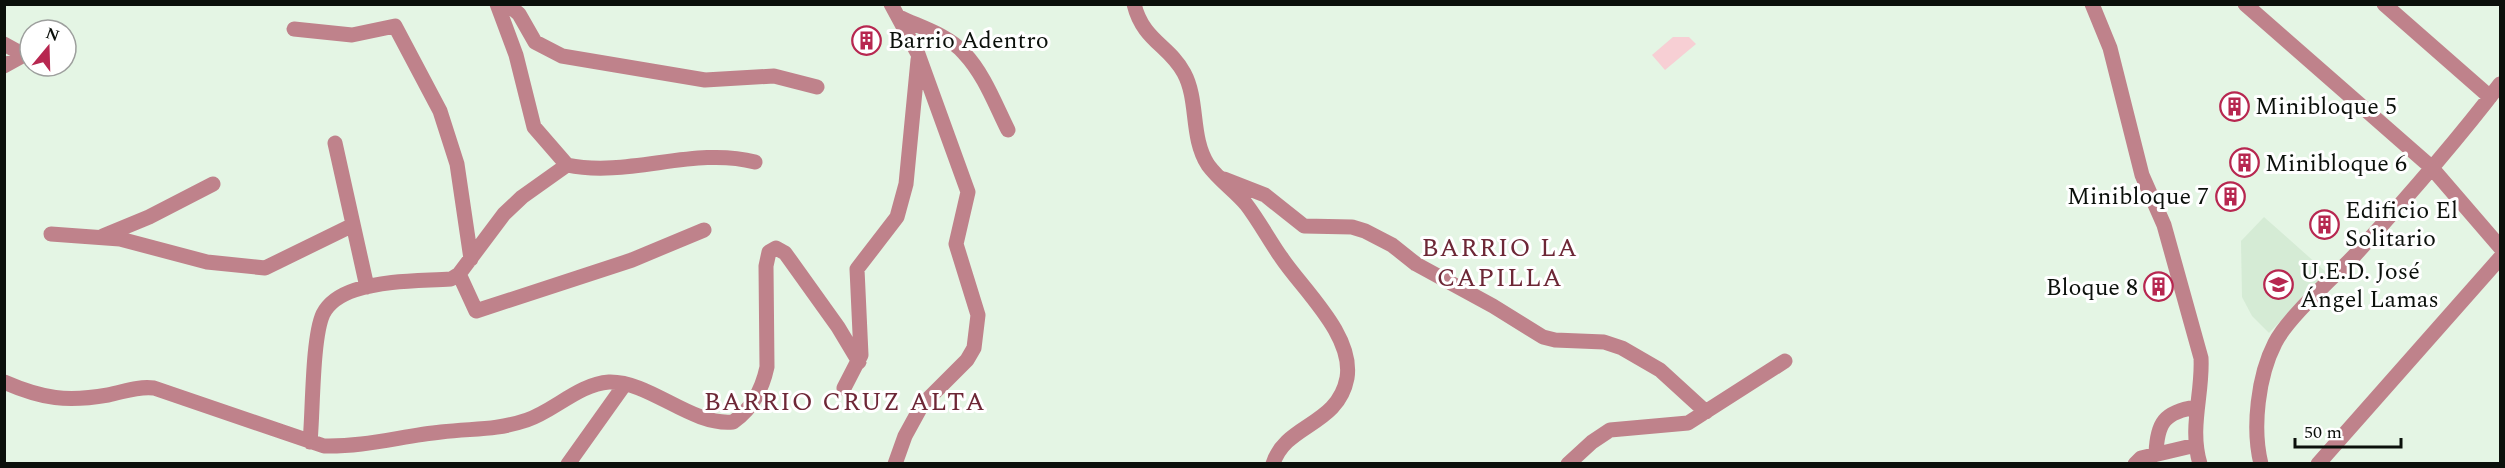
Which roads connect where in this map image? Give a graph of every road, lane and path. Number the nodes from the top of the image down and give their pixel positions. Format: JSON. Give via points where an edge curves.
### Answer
{"nodes":[{"id":1,"x":497,"y":4,"type":"edge"},
{"id":2,"x":507,"y":4,"type":"edge"},
{"id":3,"x":1134,"y":4,"type":"edge"},
{"id":4,"x":2092,"y":4,"type":"edge"},
{"id":5,"x":2245,"y":4,"type":"edge"},
{"id":6,"x":2384,"y":4,"type":"edge"},
{"id":7,"x":895,"y":11,"type":"edge"},
{"id":8,"x":294,"y":29,"type":"dead end"},
{"id":9,"x":4,"y":44,"type":"edge"},
{"id":10,"x":918,"y":54,"type":"junction"},
{"id":11,"x":4,"y":66,"type":"edge"},
{"id":12,"x":2500,"y":84,"type":"edge"},
{"id":13,"x":817,"y":87,"type":"dead end"},
{"id":14,"x":2490,"y":98,"type":"junction"},
{"id":15,"x":1008,"y":130,"type":"dead end"},
{"id":16,"x":336,"y":143,"type":"dead end"},
{"id":17,"x":755,"y":162,"type":"dead end"},
{"id":18,"x":567,"y":165,"type":"junction"},
{"id":19,"x":2431,"y":167,"type":"junction"},
{"id":20,"x":1219,"y":177,"type":"junction"},
{"id":21,"x":213,"y":184,"type":"dead end"},
{"id":22,"x":353,"y":225,"type":"junction"},
{"id":23,"x":704,"y":230,"type":"dead end"},
{"id":24,"x":51,"y":234,"type":"dead end"},
{"id":25,"x":100,"y":238,"type":"junction"},
{"id":26,"x":2500,"y":247,"type":"edge"},
{"id":27,"x":2500,"y":258,"type":"edge"},
{"id":28,"x":471,"y":259,"type":"junction"},
{"id":29,"x":459,"y":274,"type":"junction"},
{"id":30,"x":367,"y":287,"type":"junction"},
{"id":31,"x":1785,"y":361,"type":"dead end"},
{"id":32,"x":859,"y":362,"type":"junction"},
{"id":33,"x":4,"y":382,"type":"edge"},
{"id":34,"x":625,"y":384,"type":"junction"},
{"id":35,"x":844,"y":388,"type":"dead end"},
{"id":36,"x":2196,"y":407,"type":"junction"},
{"id":37,"x":1706,"y":412,"type":"junction"},
{"id":38,"x":310,"y":442,"type":"junction"},
{"id":39,"x":2196,"y":445,"type":"junction"},
{"id":40,"x":2156,"y":454,"type":"junction"},
{"id":41,"x":568,"y":464,"type":"edge"},
{"id":42,"x":895,"y":464,"type":"edge"},
{"id":43,"x":1273,"y":464,"type":"edge"},
{"id":44,"x":1568,"y":464,"type":"edge"},
{"id":45,"x":2135,"y":464,"type":"edge"},
{"id":46,"x":2200,"y":464,"type":"edge"},
{"id":47,"x":2261,"y":464,"type":"edge"},
{"id":48,"x":2318,"y":464,"type":"edge"}],
"edges":[{"from":1,"to":18,"type":"street","via":[[516,55],[534,127]]},
{"from":2,"to":13,"type":"street","via":[[519,14],[535,42],[562,56],[705,80],[774,76]]},
{"from":3,"to":20,"type":"street","via":[[1143,29],[1184,73],[1200,149]]},
{"from":4,"to":36,"type":"street","via":[[2110,48],[2142,175],[2164,225],[2194,329],[2202,372]]},
{"from":5,"to":19,"type":"street"},
{"from":6,"to":14,"type":"street"},
{"from":7,"to":10,"type":"street"},
{"from":7,"to":15,"type":"street","via":[[963,51]]},
{"from":8,"to":28,"type":"street","via":[[352,35],[395,26],[440,111],[457,164]]},
{"from":9,"to":11,"type":"street","via":[[24,55]]},
{"from":10,"to":32,"type":"street","via":[[912,140],[902,203],[897,217],[857,269],[862,338]]},
{"from":10,"to":42,"type":"street","via":[[968,192],[956,244],[973,293],[978,333],[966,360],[922,405],[904,436]]},
{"from":12,"to":14,"type":"street"},
{"from":14,"to":19,"type":"street"},
{"from":16,"to":22,"type":"street"},
{"from":17,"to":18,"type":"street","via":[[716,158],[591,170]]},
{"from":18,"to":28,"type":"street","via":[[504,214]]},
{"from":19,"to":26,"type":"street"},
{"from":19,"to":47,"type":"street","via":[[2280,334],[2268,360],[2257,406]]},
{"from":20,"to":37,"type":"street","via":[[1265,195],[1304,226],[1365,231],[1543,337],[1604,342],[1622,348],[1660,370]]},
{"from":20,"to":43,"type":"street","via":[[1246,204],[1336,331],[1348,360],[1340,400],[1322,418],[1284,444]]},
{"from":21,"to":25,"type":"street"},
{"from":22,"to":25,"type":"street","via":[[265,268],[207,262],[120,239]]},
{"from":22,"to":30,"type":"street"},
{"from":23,"to":29,"type":"street","via":[[632,260],[476,311]]},
{"from":24,"to":25,"type":"street"},
{"from":27,"to":48,"type":"street"},
{"from":28,"to":29,"type":"street"},
{"from":29,"to":30,"type":"street","via":[[451,279]]},
{"from":30,"to":38,"type":"street","via":[[338,298],[323,314],[317,340]]},
{"from":31,"to":37,"type":"street"},
{"from":32,"to":34,"type":"street","via":[[785,254],[776,248],[770,252],[766,266],[767,367],[757,397],[742,416],[722,423]]},
{"from":32,"to":35,"type":"street"},
{"from":33,"to":38,"type":"street","via":[[37,396],[56,399],[154,388]]},
{"from":34,"to":38,"type":"street","via":[[606,382],[592,386],[530,419],[482,431],[442,432],[342,446]]},
{"from":34,"to":41,"type":"street"},
{"from":36,"to":39,"type":"street"},
{"from":36,"to":40,"type":"street","via":[[2173,413],[2164,420],[2157,435]]},
{"from":37,"to":44,"type":"street","via":[[1678,425],[1610,430]]},
{"from":39,"to":40,"type":"street"},
{"from":39,"to":46,"type":"street"},
{"from":40,"to":45,"type":"street"}]}
